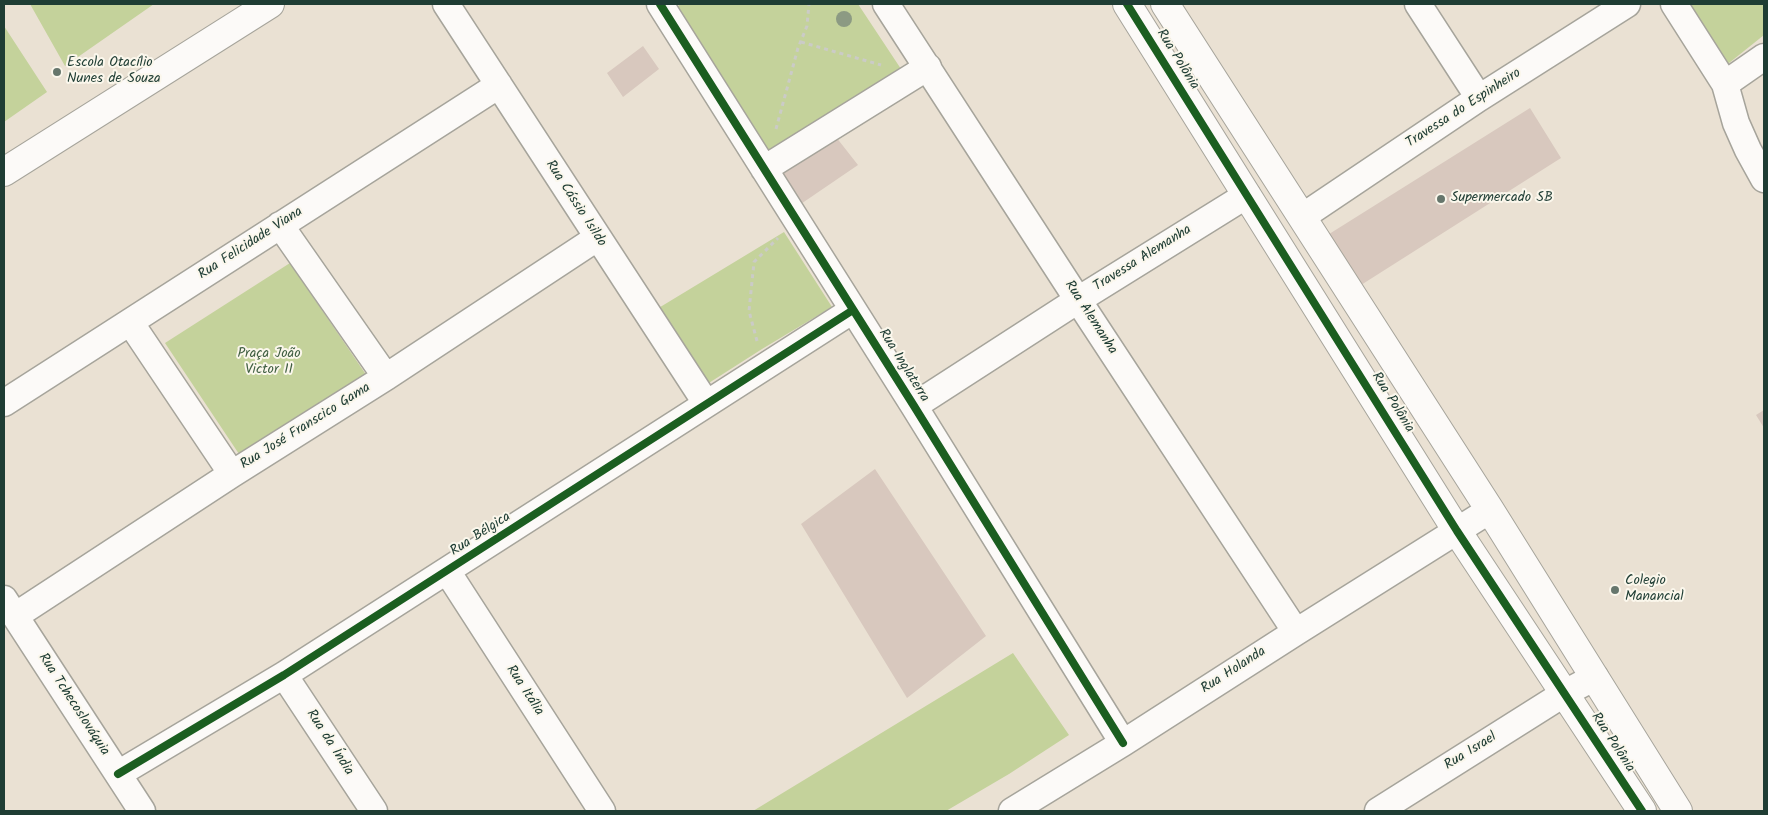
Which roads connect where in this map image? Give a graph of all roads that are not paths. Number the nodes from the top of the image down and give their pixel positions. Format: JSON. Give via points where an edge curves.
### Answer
{"nodes":[{"id":1,"x":270,"y":4,"type":"edge"},
{"id":2,"x":446,"y":4,"type":"edge"},
{"id":3,"x":886,"y":4,"type":"edge"},
{"id":4,"x":1127,"y":4,"type":"edge"},
{"id":5,"x":1165,"y":4,"type":"edge"},
{"id":6,"x":1418,"y":4,"type":"edge"},
{"id":7,"x":1627,"y":4,"type":"edge"},
{"id":8,"x":1674,"y":4,"type":"edge"},
{"id":9,"x":665,"y":6,"type":"edge"},
{"id":10,"x":1764,"y":57,"type":"edge"},
{"id":11,"x":928,"y":66,"type":"junction"},
{"id":12,"x":1724,"y":84,"type":"junction"},
{"id":13,"x":499,"y":85,"type":"junction"},
{"id":14,"x":1479,"y":98,"type":"junction"},
{"id":15,"x":764,"y":169,"type":"junction"},
{"id":16,"x":4,"y":172,"type":"edge"},
{"id":17,"x":1764,"y":179,"type":"edge"},
{"id":18,"x":1247,"y":196,"type":"junction"},
{"id":19,"x":1302,"y":217,"type":"junction"},
{"id":20,"x":280,"y":226,"type":"junction"},
{"id":21,"x":597,"y":238,"type":"junction"},
{"id":22,"x":1078,"y":300,"type":"junction"},
{"id":23,"x":853,"y":310,"type":"junction"},
{"id":24,"x":130,"y":322,"type":"junction"},
{"id":25,"x":386,"y":377,"type":"junction"},
{"id":26,"x":706,"y":403,"type":"junction"},
{"id":27,"x":4,"y":404,"type":"edge"},
{"id":28,"x":914,"y":406,"type":"junction"},
{"id":29,"x":232,"y":474,"type":"junction"},
{"id":30,"x":1490,"y":510,"type":"junction"},
{"id":31,"x":1457,"y":531,"type":"junction"},
{"id":32,"x":447,"y":571,"type":"junction"},
{"id":33,"x":9,"y":607,"type":"edge"},
{"id":34,"x":1296,"y":632,"type":"junction"},
{"id":35,"x":284,"y":675,"type":"junction"},
{"id":36,"x":1594,"y":677,"type":"junction"},
{"id":37,"x":1565,"y":693,"type":"junction"},
{"id":38,"x":1123,"y":743,"type":"junction"},
{"id":39,"x":118,"y":774,"type":"junction"},
{"id":40,"x":142,"y":811,"type":"edge"},
{"id":41,"x":374,"y":811,"type":"edge"},
{"id":42,"x":602,"y":811,"type":"edge"},
{"id":43,"x":1012,"y":811,"type":"edge"},
{"id":44,"x":1378,"y":811,"type":"edge"},
{"id":45,"x":1642,"y":811,"type":"edge"},
{"id":46,"x":1678,"y":811,"type":"edge"}],
"edges":[{"from":1,"to":16,"type":"street"},
{"from":2,"to":13,"type":"street","name":"Rua Cássio Isildo"},
{"from":3,"to":11,"type":"street","name":"Rua Alemanha"},
{"from":4,"to":18,"type":"street","name":"Rua Polônia"},
{"from":5,"to":19,"type":"street","name":"Rua Polônia"},
{"from":6,"to":14,"type":"street"},
{"from":7,"to":14,"type":"street","name":"Travessa do Espinheiro"},
{"from":8,"to":12,"type":"street"},
{"from":9,"to":15,"type":"street","name":"Rua Inglaterra"},
{"from":10,"to":12,"type":"street"},
{"from":11,"to":15,"type":"street"},
{"from":11,"to":22,"type":"street","name":"Rua Alemanha"},
{"from":12,"to":17,"type":"street","via":[[1736,123]]},
{"from":13,"to":20,"type":"street","name":"Rua Felicidade Viana"},
{"from":13,"to":21,"type":"street","name":"Rua Cássio Isildo"},
{"from":14,"to":19,"type":"street","name":"Travessa do Espinheiro"},
{"from":15,"to":23,"type":"street","name":"Rua Inglaterra"},
{"from":18,"to":22,"type":"street","name":"Travessa Alemanha"},
{"from":18,"to":31,"type":"street","name":"Rua Polônia"},
{"from":19,"to":30,"type":"street","name":"Rua Polônia"},
{"from":20,"to":24,"type":"street","name":"Rua Felicidade Viana"},
{"from":20,"to":25,"type":"street"},
{"from":21,"to":25,"type":"street","name":"Rua José Franscico Gama"},
{"from":21,"to":26,"type":"street","name":"Rua Cássio Isildo"},
{"from":22,"to":28,"type":"street","name":"Travessa Alemanha"},
{"from":22,"to":34,"type":"street","name":"Rua Alemanha"},
{"from":23,"to":26,"type":"street","name":"Rua Bélgica"},
{"from":23,"to":28,"type":"street","name":"Rua Inglaterra"},
{"from":24,"to":27,"type":"street","name":"Rua Felicidade Viana"},
{"from":24,"to":29,"type":"street"},
{"from":25,"to":29,"type":"street","name":"Rua José Franscico Gama"},
{"from":26,"to":32,"type":"street","name":"Rua Bélgica"},
{"from":28,"to":38,"type":"street","name":"Rua Inglaterra"},
{"from":29,"to":33,"type":"street","name":"Rua José Franscico Gama"},
{"from":30,"to":31,"type":"street","name":"Rua Holanda"},
{"from":30,"to":36,"type":"street","name":"Rua Polônia"},
{"from":31,"to":34,"type":"street","name":"Rua Holanda"},
{"from":31,"to":37,"type":"street","name":"Rua Polônia"},
{"from":32,"to":35,"type":"street","name":"Rua Bélgica"},
{"from":32,"to":42,"type":"street","name":"Rua Itália"},
{"from":33,"to":39,"type":"street","name":"Rua Tchecoslováquia"},
{"from":34,"to":38,"type":"street","name":"Rua Holanda"},
{"from":35,"to":39,"type":"street","name":"Rua Bélgica"},
{"from":35,"to":41,"type":"street","name":"Rua da Índia"},
{"from":36,"to":37,"type":"street","name":"Rua Israel"},
{"from":36,"to":46,"type":"street","name":"Rua Polônia"},
{"from":37,"to":44,"type":"street","name":"Rua Israel"},
{"from":37,"to":45,"type":"street","name":"Rua Polônia"},
{"from":38,"to":43,"type":"street","name":"Rua Holanda"},
{"from":39,"to":40,"type":"street","name":"Rua Tchecoslováquia"}]}
